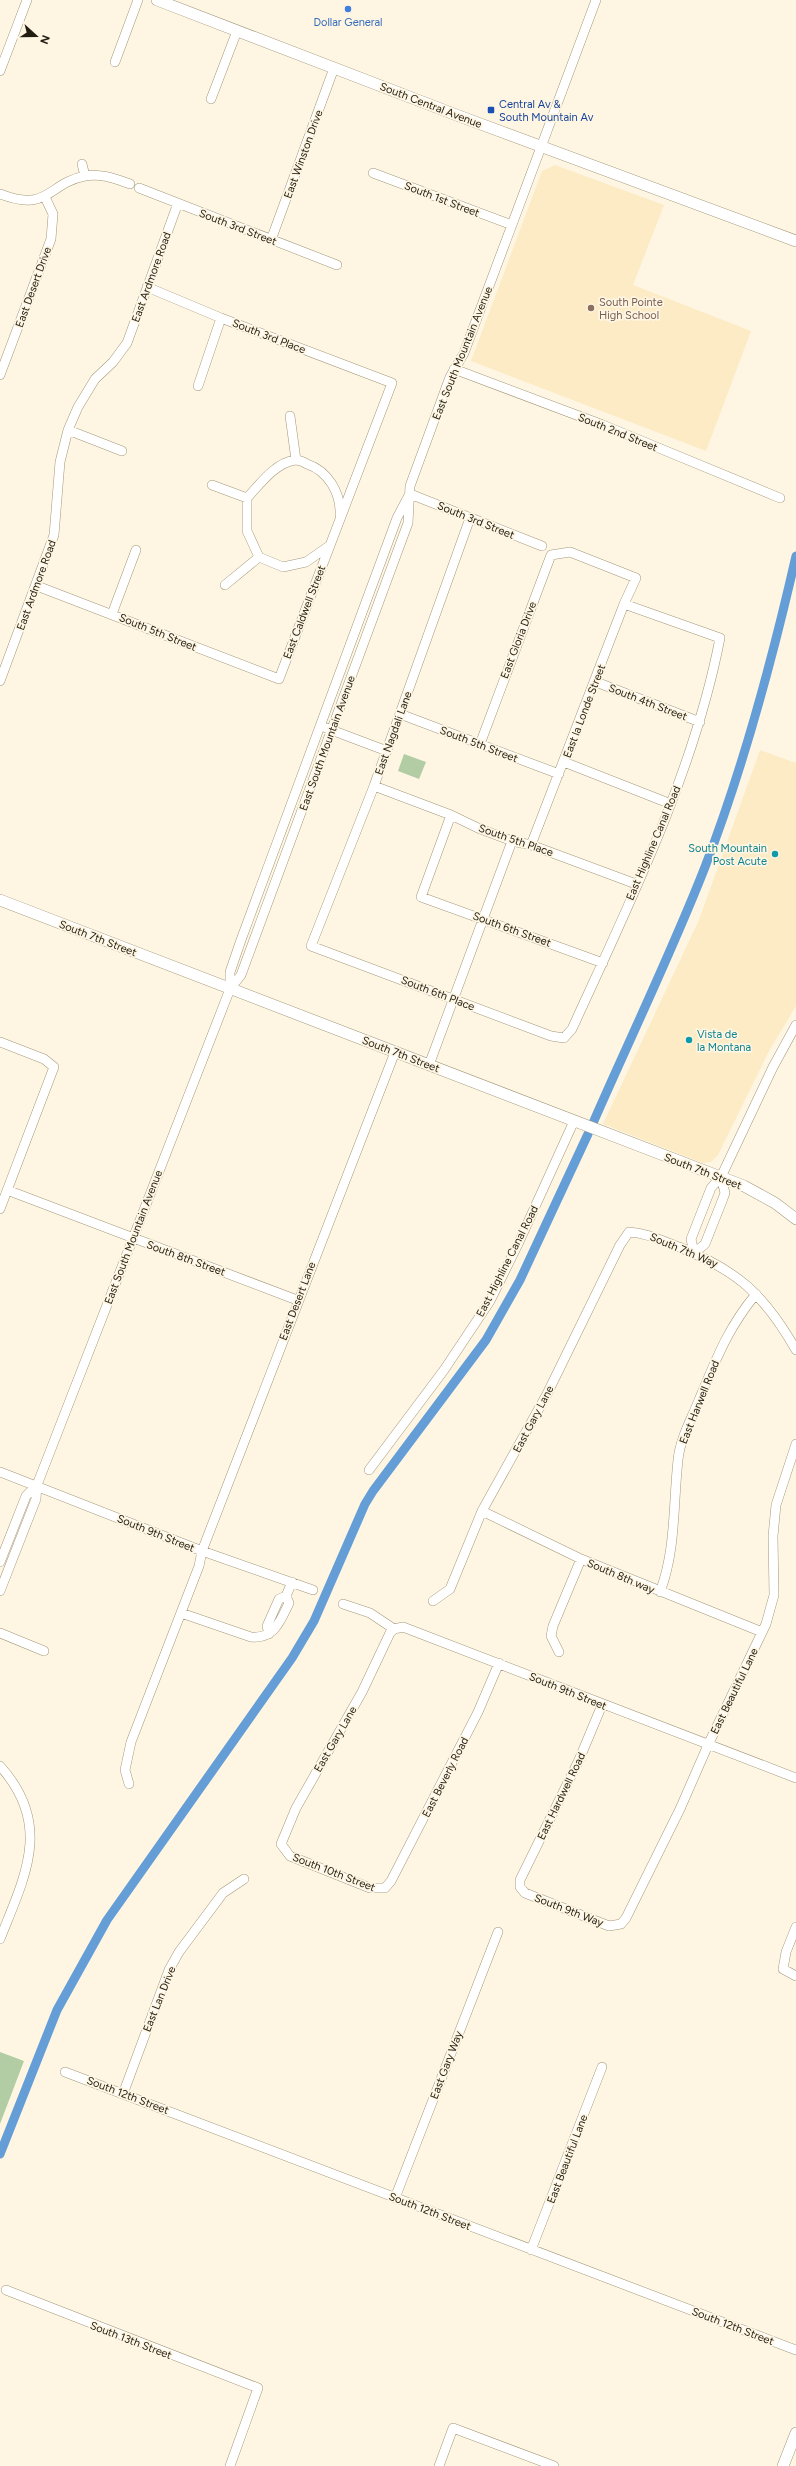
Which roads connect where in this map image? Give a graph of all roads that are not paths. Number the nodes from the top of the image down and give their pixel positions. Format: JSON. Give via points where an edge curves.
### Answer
{"nodes":[{"id":1,"x":27,"y":0,"type":"edge"},
{"id":2,"x":138,"y":0,"type":"edge"},
{"id":3,"x":157,"y":0,"type":"edge"},
{"id":4,"x":596,"y":0,"type":"edge"},
{"id":5,"x":238,"y":31,"type":"junction"},
{"id":6,"x":115,"y":62,"type":"dead end"},
{"id":7,"x":334,"y":68,"type":"junction"},
{"id":8,"x":0,"y":71,"type":"edge"},
{"id":9,"x":211,"y":99,"type":"dead end"},
{"id":10,"x":542,"y":146,"type":"junction"},
{"id":11,"x":82,"y":164,"type":"dead end"},
{"id":12,"x":373,"y":173,"type":"dead end"},
{"id":13,"x":85,"y":176,"type":"junction"},
{"id":14,"x":130,"y":184,"type":"dead end"},
{"id":15,"x":139,"y":188,"type":"dead end"},
{"id":16,"x":0,"y":194,"type":"edge"},
{"id":17,"x":45,"y":197,"type":"junction"},
{"id":18,"x":178,"y":204,"type":"junction"},
{"id":19,"x":512,"y":225,"type":"junction"},
{"id":20,"x":271,"y":240,"type":"junction"},
{"id":21,"x":796,"y":241,"type":"edge"},
{"id":22,"x":337,"y":265,"type":"dead end"},
{"id":23,"x":146,"y":287,"type":"junction"},
{"id":24,"x":221,"y":318,"type":"junction"},
{"id":25,"x":454,"y":369,"type":"junction"},
{"id":26,"x":0,"y":376,"type":"edge"},
{"id":27,"x":392,"y":383,"type":"joint"},
{"id":28,"x":198,"y":386,"type":"dead end"},
{"id":29,"x":290,"y":416,"type":"dead end"},
{"id":30,"x":68,"y":430,"type":"junction"},
{"id":31,"x":122,"y":451,"type":"dead end"},
{"id":32,"x":296,"y":460,"type":"junction"},
{"id":33,"x":212,"y":485,"type":"dead end"},
{"id":34,"x":410,"y":494,"type":"junction"},
{"id":35,"x":247,"y":498,"type":"junction"},
{"id":36,"x":780,"y":498,"type":"dead end"},
{"id":37,"x":340,"y":518,"type":"junction"},
{"id":38,"x":470,"y":518,"type":"junction"},
{"id":39,"x":330,"y":544,"type":"junction"},
{"id":40,"x":542,"y":546,"type":"dead end"},
{"id":41,"x":136,"y":550,"type":"dead end"},
{"id":42,"x":570,"y":552,"type":"joint"},
{"id":43,"x":259,"y":557,"type":"junction"},
{"id":44,"x":225,"y":585,"type":"dead end"},
{"id":45,"x":37,"y":586,"type":"junction"},
{"id":46,"x":624,"y":604,"type":"junction"},
{"id":47,"x":112,"y":614,"type":"junction"},
{"id":48,"x":279,"y":680,"type":"joint"},
{"id":49,"x":0,"y":681,"type":"edge"},
{"id":50,"x":596,"y":682,"type":"junction"},
{"id":51,"x":400,"y":714,"type":"junction"},
{"id":52,"x":700,"y":722,"type":"junction"},
{"id":53,"x":320,"y":726,"type":"junction"},
{"id":54,"x":331,"y":730,"type":"junction"},
{"id":55,"x":480,"y":744,"type":"junction"},
{"id":56,"x":387,"y":750,"type":"junction"},
{"id":57,"x":564,"y":762,"type":"junction"},
{"id":58,"x":559,"y":774,"type":"junction"},
{"id":59,"x":374,"y":786,"type":"junction"},
{"id":60,"x":671,"y":804,"type":"junction"},
{"id":61,"x":451,"y":815,"type":"junction"},
{"id":62,"x":512,"y":841,"type":"junction"},
{"id":63,"x":532,"y":845,"type":"junction"},
{"id":64,"x":636,"y":884,"type":"junction"},
{"id":65,"x":0,"y":900,"type":"edge"},
{"id":66,"x":484,"y":919,"type":"junction"},
{"id":67,"x":311,"y":946,"type":"joint"},
{"id":68,"x":602,"y":962,"type":"junction"},
{"id":69,"x":230,"y":989,"type":"junction"},
{"id":70,"x":454,"y":999,"type":"junction"},
{"id":71,"x":796,"y":1026,"type":"edge"},
{"id":72,"x":564,"y":1038,"type":"joint"},
{"id":73,"x":0,"y":1042,"type":"edge"},
{"id":74,"x":395,"y":1052,"type":"junction"},
{"id":75,"x":429,"y":1065,"type":"junction"},
{"id":76,"x":574,"y":1121,"type":"junction"},
{"id":77,"x":721,"y":1177,"type":"junction"},
{"id":78,"x":7,"y":1190,"type":"junction"},
{"id":79,"x":0,"y":1209,"type":"edge"},
{"id":80,"x":796,"y":1219,"type":"edge"},
{"id":81,"x":698,"y":1222,"type":"junction"},
{"id":82,"x":711,"y":1227,"type":"junction"},
{"id":83,"x":629,"y":1232,"type":"joint"},
{"id":84,"x":132,"y":1238,"type":"junction"},
{"id":85,"x":694,"y":1253,"type":"junction"},
{"id":86,"x":756,"y":1294,"type":"junction"},
{"id":87,"x":297,"y":1300,"type":"junction"},
{"id":88,"x":796,"y":1350,"type":"edge"},
{"id":89,"x":796,"y":1444,"type":"edge"},
{"id":90,"x":369,"y":1470,"type":"dead end"},
{"id":91,"x":0,"y":1472,"type":"edge"},
{"id":92,"x":37,"y":1485,"type":"junction"},
{"id":93,"x":482,"y":1512,"type":"junction"},
{"id":94,"x":202,"y":1551,"type":"junction"},
{"id":95,"x":581,"y":1559,"type":"junction"},
{"id":96,"x":0,"y":1562,"type":"edge"},
{"id":97,"x":292,"y":1582,"type":"junction"},
{"id":98,"x":314,"y":1590,"type":"dead end"},
{"id":99,"x":0,"y":1591,"type":"edge"},
{"id":100,"x":660,"y":1592,"type":"junction"},
{"id":101,"x":286,"y":1596,"type":"junction"},
{"id":102,"x":433,"y":1601,"type":"dead end"},
{"id":103,"x":343,"y":1604,"type":"dead end"},
{"id":104,"x":181,"y":1613,"type":"junction"},
{"id":105,"x":273,"y":1613,"type":"junction"},
{"id":106,"x":282,"y":1617,"type":"junction"},
{"id":107,"x":394,"y":1629,"type":"junction"},
{"id":108,"x":762,"y":1632,"type":"junction"},
{"id":109,"x":0,"y":1633,"type":"edge"},
{"id":110,"x":269,"y":1634,"type":"junction"},
{"id":111,"x":44,"y":1651,"type":"dead end"},
{"id":112,"x":559,"y":1652,"type":"dead end"},
{"id":113,"x":499,"y":1663,"type":"junction"},
{"id":114,"x":602,"y":1704,"type":"junction"},
{"id":115,"x":708,"y":1745,"type":"junction"},
{"id":116,"x":0,"y":1766,"type":"edge"},
{"id":117,"x":796,"y":1778,"type":"edge"},
{"id":118,"x":129,"y":1784,"type":"dead end"},
{"id":119,"x":284,"y":1851,"type":"joint"},
{"id":120,"x":244,"y":1879,"type":"dead end"},
{"id":121,"x":520,"y":1887,"type":"joint"},
{"id":122,"x":385,"y":1888,"type":"joint"},
{"id":123,"x":621,"y":1924,"type":"joint"},
{"id":124,"x":796,"y":1927,"type":"edge"},
{"id":125,"x":498,"y":1932,"type":"dead end"},
{"id":126,"x":0,"y":1939,"type":"edge"},
{"id":127,"x":796,"y":1976,"type":"edge"},
{"id":128,"x":602,"y":2067,"type":"dead end"},
{"id":129,"x":65,"y":2072,"type":"dead end"},
{"id":130,"x":123,"y":2094,"type":"junction"},
{"id":131,"x":395,"y":2198,"type":"junction"},
{"id":132,"x":531,"y":2250,"type":"junction"},
{"id":133,"x":6,"y":2290,"type":"dead end"},
{"id":134,"x":796,"y":2350,"type":"edge"},
{"id":135,"x":796,"y":2433,"type":"edge"},
{"id":136,"x":230,"y":2466,"type":"edge"},
{"id":137,"x":439,"y":2466,"type":"edge"},
{"id":138,"x":554,"y":2466,"type":"edge"},
{"id":139,"x":783,"y":2466,"type":"edge"}],
"edges":[{"from":1,"to":8,"type":"street"},
{"from":2,"to":6,"type":"street"},
{"from":3,"to":5,"type":"main road","name":"South Central Avenue"},
{"from":4,"to":10,"type":"street","name":"East South Mountain Avenue"},
{"from":5,"to":7,"type":"main road","name":"South Central Avenue"},
{"from":5,"to":9,"type":"street"},
{"from":7,"to":10,"type":"main road","name":"South Central Avenue"},
{"from":7,"to":20,"type":"street","name":"East Winston Drive"},
{"from":10,"to":19,"type":"street","name":"East South Mountain Avenue"},
{"from":10,"to":21,"type":"main road","name":"South Central Avenue"},
{"from":11,"to":13,"type":"street"},
{"from":12,"to":19,"type":"street","name":"South 1st Street"},
{"from":13,"to":14,"type":"street","via":[[102,175]]},
{"from":13,"to":17,"type":"street","via":[[72,180]]},
{"from":15,"to":18,"type":"street","name":"South 3rd Street"},
{"from":16,"to":17,"type":"street","via":[[23,200]]},
{"from":17,"to":26,"type":"street","name":"East Desert Drive","via":[[52,214],[51,239]]},
{"from":18,"to":20,"type":"street","name":"South 3rd Street"},
{"from":18,"to":23,"type":"street","name":"East Ardmore Road"},
{"from":19,"to":25,"type":"street","name":"East South Mountain Avenue","via":[[464,353]]},
{"from":20,"to":22,"type":"street","name":"South 3rd Street"},
{"from":23,"to":24,"type":"street","name":"South 3rd Place"},
{"from":23,"to":30,"type":"street","name":"East Ardmore Road","via":[[127,343],[113,362],[95,379]]},
{"from":24,"to":27,"type":"street","name":"South 3rd Place"},
{"from":24,"to":28,"type":"street"},
{"from":25,"to":34,"type":"street","name":"East South Mountain Avenue","via":[[410,486]]},
{"from":25,"to":36,"type":"street","name":"South 2nd Street","via":[[603,425]]},
{"from":27,"to":37,"type":"street","name":"East Caldwell Street"},
{"from":29,"to":32,"type":"street"},
{"from":30,"to":31,"type":"street"},
{"from":30,"to":45,"type":"street","name":"East Ardmore Road","via":[[60,462],[54,535]]},
{"from":32,"to":35,"type":"street","via":[[268,475]]},
{"from":32,"to":37,"type":"street","name":"East Caldwell Street","via":[[317,467],[330,481],[338,495]]},
{"from":33,"to":35,"type":"street"},
{"from":34,"to":38,"type":"street","name":"South 3rd Street"},
{"from":34,"to":53,"type":"street","name":"East South Mountain Avenue","via":[[396,518]]},
{"from":34,"to":54,"type":"street","name":"East South Mountain Avenue","via":[[408,523]]},
{"from":35,"to":43,"type":"street","via":[[247,531]]},
{"from":37,"to":39,"type":"street","name":"East Caldwell Street"},
{"from":38,"to":40,"type":"street","name":"South 3rd Street"},
{"from":38,"to":51,"type":"street","name":"East Nagdali Lane"},
{"from":39,"to":43,"type":"street","name":"East Caldwell Street","via":[[306,562],[283,567]]},
{"from":39,"to":48,"type":"street","name":"East Caldwell Street"},
{"from":41,"to":47,"type":"street"},
{"from":42,"to":46,"type":"street","name":"East la Londe Street","via":[[636,578]]},
{"from":42,"to":55,"type":"street","name":"East Gloria Drive","via":[[551,555]]},
{"from":43,"to":44,"type":"street"},
{"from":45,"to":47,"type":"street","name":"South 5th Street"},
{"from":45,"to":49,"type":"street","name":"East Ardmore Road"},
{"from":46,"to":50,"type":"street","name":"East la Londe Street"},
{"from":46,"to":52,"type":"street","name":"East Highline Canal Road","via":[[720,638]]},
{"from":47,"to":48,"type":"street","name":"South 5th Street"},
{"from":50,"to":52,"type":"street","name":"South 4th Street"},
{"from":50,"to":57,"type":"street","name":"East la Londe Street"},
{"from":51,"to":55,"type":"street","name":"South 5th Street"},
{"from":51,"to":56,"type":"street","name":"East Nagdali Lane"},
{"from":52,"to":60,"type":"street","name":"East Highline Canal Road"},
{"from":53,"to":54,"type":"street"},
{"from":53,"to":69,"type":"street","name":"East South Mountain Avenue","via":[[230,972]]},
{"from":54,"to":56,"type":"street"},
{"from":54,"to":69,"type":"street","name":"East South Mountain Avenue","via":[[241,975]]},
{"from":55,"to":58,"type":"street","name":"South 5th Street"},
{"from":56,"to":59,"type":"street","name":"East Nagdali Lane"},
{"from":57,"to":58,"type":"street","name":"East la Londe Street"},
{"from":57,"to":60,"type":"street"},
{"from":58,"to":63,"type":"street","name":"East la Londe Street"},
{"from":59,"to":61,"type":"street","name":"South 5th Place"},
{"from":59,"to":67,"type":"street","name":"East Nagdali Lane"},
{"from":60,"to":64,"type":"street","name":"East Highline Canal Road"},
{"from":61,"to":62,"type":"street","name":"South 5th Place"},
{"from":61,"to":66,"type":"street","name":"South 6th Street","via":[[421,897]]},
{"from":62,"to":63,"type":"street","name":"South 5th Place"},
{"from":62,"to":66,"type":"street"},
{"from":63,"to":64,"type":"street","name":"South 5th Place"},
{"from":64,"to":68,"type":"street","name":"East Highline Canal Road"},
{"from":65,"to":69,"type":"main road","name":"South 7th Street"},
{"from":66,"to":68,"type":"street","name":"South 6th Street"},
{"from":66,"to":70,"type":"street"},
{"from":67,"to":70,"type":"street","name":"South 6th Place"},
{"from":68,"to":72,"type":"street","name":"East Highline Canal Road","via":[[572,1028]]},
{"from":69,"to":74,"type":"main road","name":"South 7th Street"},
{"from":69,"to":84,"type":"street","name":"East South Mountain Avenue"},
{"from":70,"to":72,"type":"street","name":"South 6th Place","via":[[551,1036]]},
{"from":70,"to":75,"type":"street"},
{"from":71,"to":77,"type":"street","via":[[773,1067]]},
{"from":73,"to":78,"type":"street","via":[[44,1059],[54,1067]]},
{"from":74,"to":75,"type":"main road","name":"South 7th Street"},
{"from":74,"to":87,"type":"street","name":"East Desert Lane"},
{"from":75,"to":76,"type":"main road","name":"South 7th Street"},
{"from":76,"to":77,"type":"main road","name":"South 7th Street"},
{"from":76,"to":90,"type":"street","name":"East Highline Canal Road","via":[[490,1301],[444,1370]]},
{"from":77,"to":80,"type":"main road","name":"South 7th Street","via":[[757,1192]]},
{"from":77,"to":81,"type":"street","via":[[711,1188]]},
{"from":77,"to":82,"type":"street","via":[[725,1193]]},
{"from":78,"to":79,"type":"street"},
{"from":78,"to":84,"type":"street","name":"South 8th Street"},
{"from":81,"to":82,"type":"street"},
{"from":81,"to":85,"type":"street","via":[[691,1239]]},
{"from":82,"to":85,"type":"street","via":[[704,1244]]},
{"from":83,"to":85,"type":"street","name":"South 7th Way","via":[[643,1233]]},
{"from":83,"to":93,"type":"street","name":"East Gary Lane","via":[[620,1245],[547,1394]]},
{"from":84,"to":87,"type":"street","name":"South 8th Street"},
{"from":84,"to":92,"type":"street","name":"East South Mountain Avenue"},
{"from":85,"to":86,"type":"street","name":"South 7th Way","via":[[725,1268]]},
{"from":86,"to":88,"type":"street","name":"South 7th Way","via":[[773,1314]]},
{"from":86,"to":100,"type":"street","name":"East Harwell Road","via":[[725,1337],[681,1445],[672,1546],[668,1572]]},
{"from":87,"to":94,"type":"street","name":"East Desert Lane"},
{"from":89,"to":108,"type":"street","name":"East Beautiful Lane","via":[[776,1505],[773,1536],[774,1595]]},
{"from":91,"to":92,"type":"street","name":"South 9th Street"},
{"from":92,"to":94,"type":"street","name":"South 9th Street"},
{"from":92,"to":96,"type":"street","name":"East South Mountain Avenue","via":[[26,1496]]},
{"from":92,"to":99,"type":"street","name":"East South Mountain Avenue","via":[[36,1499]]},
{"from":93,"to":95,"type":"street","name":"South 8th way"},
{"from":93,"to":102,"type":"street","name":"East Gary Lane","via":[[450,1589]]},
{"from":94,"to":97,"type":"street","name":"South 9th Street"},
{"from":94,"to":104,"type":"street","name":"East Desert Lane"},
{"from":95,"to":100,"type":"street","name":"South 8th way"},
{"from":95,"to":112,"type":"street","via":[[553,1626],[551,1636]]},
{"from":97,"to":98,"type":"street","name":"South 9th Street"},
{"from":97,"to":101,"type":"street"},
{"from":100,"to":108,"type":"street","name":"South 8th way"},
{"from":101,"to":105,"type":"street","via":[[279,1599]]},
{"from":101,"to":106,"type":"street","via":[[289,1603]]},
{"from":103,"to":107,"type":"street","name":"South 9th Street","via":[[370,1614]]},
{"from":104,"to":110,"type":"street","via":[[251,1637],[260,1638]]},
{"from":104,"to":118,"type":"street","name":"East Desert Lane","via":[[131,1742],[125,1770]]},
{"from":105,"to":106,"type":"street"},
{"from":105,"to":110,"type":"street","via":[[267,1626]]},
{"from":106,"to":110,"type":"street","via":[[277,1628]]},
{"from":107,"to":113,"type":"street","name":"South 9th Street","via":[[403,1627]]},
{"from":107,"to":119,"type":"street","name":"East Gary Lane","via":[[390,1632],[362,1692],[296,1808],[281,1844]]},
{"from":108,"to":115,"type":"street","name":"East Beautiful Lane"},
{"from":109,"to":111,"type":"street"},
{"from":113,"to":114,"type":"street","name":"South 9th Street"},
{"from":113,"to":122,"type":"street","name":"East Beverly Road","via":[[464,1740]]},
{"from":114,"to":115,"type":"street","name":"South 9th Street"},
{"from":114,"to":121,"type":"street","name":"East Hardwell Road","via":[[579,1760],[524,1870]]},
{"from":115,"to":117,"type":"street","name":"South 9th Street"},
{"from":115,"to":123,"type":"street","name":"East Beautiful Lane","via":[[680,1809]]},
{"from":116,"to":126,"type":"street","via":[[14,1782],[23,1800],[29,1819],[32,1846],[27,1872]]},
{"from":119,"to":122,"type":"street","name":"South 10th Street","via":[[290,1856],[370,1888]]},
{"from":120,"to":130,"type":"street","name":"East Lan Drive","via":[[223,1893],[179,1952],[169,1970]]},
{"from":121,"to":123,"type":"street","name":"South 9th Way","via":[[525,1893],[609,1926]]},
{"from":124,"to":127,"type":"street","via":[[786,1952],[783,1969]]},
{"from":125,"to":131,"type":"street","name":"East Gary Way"},
{"from":128,"to":132,"type":"street","name":"East Beautiful Lane"},
{"from":129,"to":130,"type":"street","name":"South 12th Street"},
{"from":130,"to":131,"type":"street","name":"South 12th Street"},
{"from":131,"to":132,"type":"street","name":"South 12th Street"},
{"from":132,"to":134,"type":"street","name":"South 12th Street"},
{"from":133,"to":136,"type":"street","name":"South 13th Street","via":[[258,2388]]},
{"from":135,"to":139,"type":"main road"},
{"from":137,"to":138,"type":"street","via":[[453,2428]]}]}
